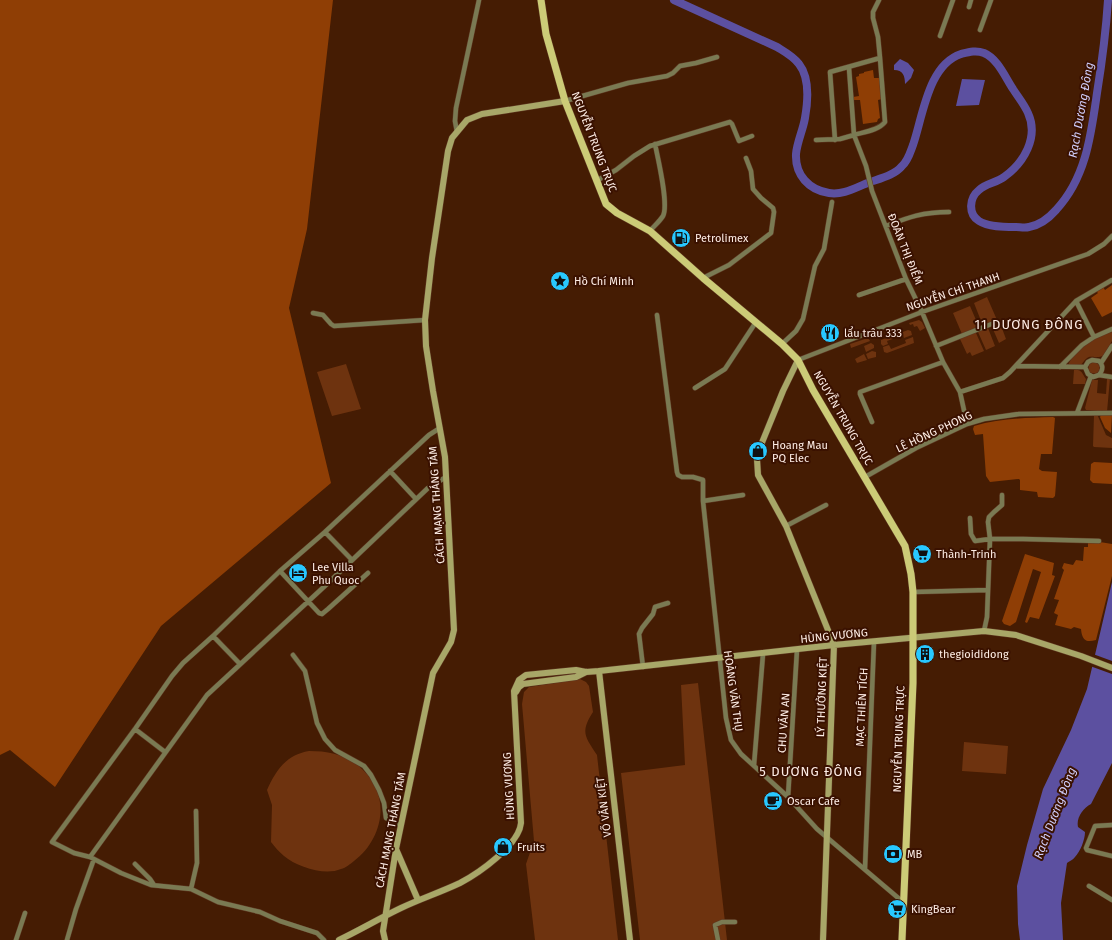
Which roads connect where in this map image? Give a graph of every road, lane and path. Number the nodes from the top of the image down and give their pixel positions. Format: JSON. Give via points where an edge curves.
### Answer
{"nodes":[{"id":1,"x":478,"y":0,"type":"edge"},
{"id":2,"x":541,"y":0,"type":"edge"},
{"id":3,"x":879,"y":0,"type":"edge"},
{"id":4,"x":953,"y":0,"type":"edge"},
{"id":5,"x":972,"y":0,"type":"edge"},
{"id":6,"x":991,"y":0,"type":"edge"},
{"id":7,"x":969,"y":7,"type":"dead end"},
{"id":8,"x":980,"y":30,"type":"dead end"},
{"id":9,"x":940,"y":36,"type":"dead end"},
{"id":10,"x":717,"y":57,"type":"dead end"},
{"id":11,"x":880,"y":58,"type":"junction"},
{"id":12,"x":849,"y":68,"type":"junction"},
{"id":13,"x":565,"y":101,"type":"junction"},
{"id":14,"x":457,"y":132,"type":"junction"},
{"id":15,"x":854,"y":135,"type":"junction"},
{"id":16,"x":752,"y":136,"type":"dead end"},
{"id":17,"x":816,"y":140,"type":"dead end"},
{"id":18,"x":835,"y":140,"type":"junction"},
{"id":19,"x":655,"y":144,"type":"junction"},
{"id":20,"x":746,"y":158,"type":"dead end"},
{"id":21,"x":596,"y":181,"type":"junction"},
{"id":22,"x":832,"y":202,"type":"dead end"},
{"id":23,"x":949,"y":212,"type":"dead end"},
{"id":24,"x":886,"y":226,"type":"junction"},
{"id":25,"x":650,"y":231,"type":"junction"},
{"id":26,"x":1112,"y":236,"type":"edge"},
{"id":27,"x":702,"y":278,"type":"junction"},
{"id":28,"x":906,"y":279,"type":"junction"},
{"id":29,"x":1112,"y":280,"type":"edge"},
{"id":30,"x":858,"y":295,"type":"dead end"},
{"id":31,"x":1076,"y":301,"type":"junction"},
{"id":32,"x":313,"y":312,"type":"dead end"},
{"id":33,"x":922,"y":312,"type":"junction"},
{"id":34,"x":656,"y":314,"type":"dead end"},
{"id":35,"x":425,"y":320,"type":"junction"},
{"id":36,"x":756,"y":322,"type":"junction"},
{"id":37,"x":994,"y":323,"type":"dead end"},
{"id":38,"x":1112,"y":329,"type":"edge"},
{"id":39,"x":1094,"y":337,"type":"junction"},
{"id":40,"x":782,"y":344,"type":"junction"},
{"id":41,"x":936,"y":346,"type":"junction"},
{"id":42,"x":1112,"y":346,"type":"edge"},
{"id":43,"x":798,"y":360,"type":"junction"},
{"id":44,"x":943,"y":362,"type":"junction"},
{"id":45,"x":1101,"y":363,"type":"junction"},
{"id":46,"x":1016,"y":366,"type":"junction"},
{"id":47,"x":1060,"y":367,"type":"junction"},
{"id":48,"x":1085,"y":367,"type":"junction"},
{"id":49,"x":1099,"y":375,"type":"junction"},
{"id":50,"x":1091,"y":376,"type":"junction"},
{"id":51,"x":1112,"y":377,"type":"edge"},
{"id":52,"x":695,"y":388,"type":"dead end"},
{"id":53,"x":960,"y":392,"type":"junction"},
{"id":54,"x":1076,"y":413,"type":"junction"},
{"id":55,"x":1112,"y":413,"type":"edge"},
{"id":56,"x":872,"y":422,"type":"dead end"},
{"id":57,"x":967,"y":424,"type":"junction"},
{"id":58,"x":440,"y":428,"type":"junction"},
{"id":59,"x":390,"y":471,"type":"junction"},
{"id":60,"x":446,"y":477,"type":"junction"},
{"id":61,"x":865,"y":477,"type":"junction"},
{"id":62,"x":743,"y":495,"type":"dead end"},
{"id":63,"x":1002,"y":495,"type":"dead end"},
{"id":64,"x":416,"y":499,"type":"junction"},
{"id":65,"x":703,"y":501,"type":"junction"},
{"id":66,"x":826,"y":504,"type":"dead end"},
{"id":67,"x":970,"y":518,"type":"dead end"},
{"id":68,"x":786,"y":526,"type":"junction"},
{"id":69,"x":325,"y":532,"type":"junction"},
{"id":70,"x":990,"y":540,"type":"junction"},
{"id":71,"x":1099,"y":541,"type":"dead end"},
{"id":72,"x":352,"y":560,"type":"junction"},
{"id":73,"x":280,"y":571,"type":"junction"},
{"id":74,"x":368,"y":573,"type":"dead end"},
{"id":75,"x":988,"y":590,"type":"junction"},
{"id":76,"x":913,"y":592,"type":"junction"},
{"id":77,"x":308,"y":601,"type":"junction"},
{"id":78,"x":668,"y":603,"type":"dead end"},
{"id":79,"x":984,"y":631,"type":"junction"},
{"id":80,"x":213,"y":636,"type":"junction"},
{"id":81,"x":913,"y":639,"type":"junction"},
{"id":82,"x":874,"y":642,"type":"junction"},
{"id":83,"x":834,"y":645,"type":"junction"},
{"id":84,"x":798,"y":650,"type":"junction"},
{"id":85,"x":763,"y":654,"type":"junction"},
{"id":86,"x":293,"y":655,"type":"dead end"},
{"id":87,"x":719,"y":658,"type":"junction"},
{"id":88,"x":240,"y":664,"type":"junction"},
{"id":89,"x":643,"y":666,"type":"junction"},
{"id":90,"x":1112,"y":668,"type":"edge"},
{"id":91,"x":599,"y":671,"type":"junction"},
{"id":92,"x":135,"y":729,"type":"junction"},
{"id":93,"x":165,"y":752,"type":"junction"},
{"id":94,"x":754,"y":765,"type":"junction"},
{"id":95,"x":788,"y":797,"type":"junction"},
{"id":96,"x":196,"y":811,"type":"dead end"},
{"id":97,"x":400,"y":825,"type":"junction"},
{"id":98,"x":1112,"y":825,"type":"edge"},
{"id":99,"x":827,"y":837,"type":"junction"},
{"id":100,"x":396,"y":849,"type":"junction"},
{"id":101,"x":1112,"y":856,"type":"edge"},
{"id":102,"x":92,"y":858,"type":"junction"},
{"id":103,"x":135,"y":864,"type":"dead end"},
{"id":104,"x":864,"y":868,"type":"junction"},
{"id":105,"x":154,"y":885,"type":"junction"},
{"id":106,"x":1089,"y":886,"type":"dead end"},
{"id":107,"x":191,"y":889,"type":"junction"},
{"id":108,"x":418,"y":900,"type":"junction"},
{"id":109,"x":1112,"y":900,"type":"edge"},
{"id":110,"x":903,"y":902,"type":"junction"},
{"id":111,"x":25,"y":913,"type":"dead end"},
{"id":112,"x":386,"y":915,"type":"junction"},
{"id":113,"x":735,"y":922,"type":"dead end"},
{"id":114,"x":16,"y":940,"type":"edge"},
{"id":115,"x":66,"y":940,"type":"edge"},
{"id":116,"x":324,"y":940,"type":"edge"},
{"id":117,"x":339,"y":940,"type":"edge"},
{"id":118,"x":385,"y":940,"type":"edge"},
{"id":119,"x":630,"y":940,"type":"edge"},
{"id":120,"x":718,"y":940,"type":"edge"},
{"id":121,"x":823,"y":940,"type":"edge"},
{"id":122,"x":902,"y":940,"type":"edge"}],
"edges":[{"from":1,"to":14,"type":"street","via":[[456,108]]},
{"from":2,"to":13,"type":"main road","name":"NGUYỄN TRUNG TRỰC","via":[[546,34]]},
{"from":3,"to":11,"type":"street","via":[[873,18]]},
{"from":4,"to":9,"type":"street"},
{"from":5,"to":7,"type":"street"},
{"from":6,"to":8,"type":"street"},
{"from":10,"to":13,"type":"street","via":[[680,66],[666,76],[628,83]]},
{"from":11,"to":12,"type":"street"},
{"from":11,"to":15,"type":"street","via":[[884,125]]},
{"from":12,"to":15,"type":"street"},
{"from":12,"to":18,"type":"street","via":[[829,73]]},
{"from":13,"to":14,"type":"street","name":"CÁCH MẠNG THÁNG TÁM","via":[[482,114],[467,120]]},
{"from":13,"to":21,"type":"main road","name":"NGUYỄN TRUNG TRỰC"},
{"from":14,"to":35,"type":"street","name":"CÁCH MẠNG THÁNG TÁM","via":[[448,151]]},
{"from":15,"to":18,"type":"street"},
{"from":15,"to":24,"type":"street","name":"ĐOÀN THỊ ĐIỂM"},
{"from":16,"to":19,"type":"street","via":[[739,141],[730,122]]},
{"from":17,"to":18,"type":"street"},
{"from":19,"to":21,"type":"street"},
{"from":19,"to":25,"type":"street","via":[[665,210]]},
{"from":20,"to":27,"type":"street","via":[[751,171],[753,189],[774,208],[771,233],[728,265]]},
{"from":21,"to":25,"type":"main road","name":"NGUYỄN TRUNG TRỰC","via":[[606,204],[611,209]]},
{"from":22,"to":40,"type":"street","via":[[824,248],[815,266],[803,319],[796,331]]},
{"from":23,"to":24,"type":"street","via":[[914,215]]},
{"from":24,"to":28,"type":"street","name":"ĐOÀN THỊ ĐIỂM"},
{"from":25,"to":27,"type":"main road","name":"NGUYỄN TRUNG TRỰC"},
{"from":26,"to":33,"type":"street","name":"NGUYỄN CHÍ THANH","via":[[1088,254]]},
{"from":27,"to":36,"type":"main road","name":"NGUYỄN TRUNG TRỰC"},
{"from":28,"to":30,"type":"street"},
{"from":28,"to":33,"type":"street","name":"ĐOÀN THỊ ĐIỂM"},
{"from":29,"to":31,"type":"street"},
{"from":31,"to":39,"type":"street"},
{"from":31,"to":46,"type":"street"},
{"from":32,"to":35,"type":"street","via":[[323,315],[334,326]]},
{"from":33,"to":41,"type":"street","name":"ĐOÀN THỊ ĐIỂM"},
{"from":33,"to":43,"type":"street","name":"NGUYỄN CHÍ THANH"},
{"from":34,"to":65,"type":"street","name":"HOÀNG VĂN THỤ","via":[[677,472],[682,477],[703,480]]},
{"from":35,"to":58,"type":"street","name":"CÁCH MẠNG THÁNG TÁM","via":[[426,346]]},
{"from":36,"to":40,"type":"main road","name":"NGUYỄN TRUNG TRỰC"},
{"from":36,"to":52,"type":"street","via":[[725,369]]},
{"from":37,"to":41,"type":"street"},
{"from":38,"to":39,"type":"street"},
{"from":39,"to":47,"type":"street"},
{"from":40,"to":43,"type":"main road","name":"NGUYỄN TRUNG TRỰC"},
{"from":41,"to":44,"type":"street","name":"ĐOÀN THỊ ĐIỂM"},
{"from":42,"to":45,"type":"street"},
{"from":43,"to":61,"type":"main road","name":"NGUYỄN TRUNG TRỰC"},
{"from":43,"to":68,"type":"street","name":"LÝ THƯỜNG KIỆT","via":[[782,391],[757,459],[758,475]]},
{"from":44,"to":53,"type":"street","name":"ĐOÀN THỊ ĐIỂM"},
{"from":44,"to":56,"type":"street","via":[[860,392]]},
{"from":45,"to":48,"type":"street","via":[[1092,360]]},
{"from":45,"to":49,"type":"street","via":[[1103,366]]},
{"from":46,"to":47,"type":"street"},
{"from":46,"to":53,"type":"street","via":[[1003,378]]},
{"from":47,"to":48,"type":"street"},
{"from":48,"to":50,"type":"street"},
{"from":49,"to":50,"type":"street"},
{"from":49,"to":51,"type":"street"},
{"from":50,"to":54,"type":"street"},
{"from":53,"to":57,"type":"street","name":"ĐOÀN THỊ ĐIỂM"},
{"from":54,"to":55,"type":"street","name":"LÊ HỒNG PHONG"},
{"from":54,"to":57,"type":"street","name":"LÊ HỒNG PHONG","via":[[1008,416]]},
{"from":57,"to":61,"type":"street","name":"LÊ HỒNG PHONG","via":[[916,448]]},
{"from":58,"to":59,"type":"street"},
{"from":58,"to":60,"type":"street","name":"CÁCH MẠNG THÁNG TÁM"},
{"from":59,"to":64,"type":"street"},
{"from":59,"to":69,"type":"street"},
{"from":60,"to":64,"type":"street"},
{"from":60,"to":97,"type":"street","name":"CÁCH MẠNG THÁNG TÁM","via":[[454,630],[451,642],[433,673]]},
{"from":61,"to":76,"type":"main road","name":"NGUYỄN TRUNG TRỰC","via":[[905,546]]},
{"from":62,"to":65,"type":"street"},
{"from":63,"to":70,"type":"street","via":[[1002,505],[989,517]]},
{"from":64,"to":72,"type":"street"},
{"from":65,"to":87,"type":"street","name":"HOÀNG VĂN THỤ"},
{"from":66,"to":68,"type":"street"},
{"from":67,"to":70,"type":"street","via":[[971,534],[975,541]]},
{"from":68,"to":83,"type":"street","name":"LÝ THƯỜNG KIỆT"},
{"from":69,"to":72,"type":"street"},
{"from":69,"to":73,"type":"street"},
{"from":70,"to":71,"type":"street"},
{"from":70,"to":75,"type":"street"},
{"from":72,"to":77,"type":"street"},
{"from":73,"to":77,"type":"street"},
{"from":73,"to":80,"type":"street"},
{"from":74,"to":77,"type":"street","via":[[322,614],[319,614]]},
{"from":75,"to":76,"type":"street"},
{"from":75,"to":79,"type":"street"},
{"from":76,"to":81,"type":"main road","name":"NGUYỄN TRUNG TRỰC"},
{"from":77,"to":88,"type":"street"},
{"from":78,"to":89,"type":"street","via":[[654,607],[653,614],[641,631],[639,640]]},
{"from":79,"to":81,"type":"street","name":"HÙNG VƯƠNG"},
{"from":79,"to":90,"type":"street","name":"HÙNG VƯƠNG","via":[[1016,634]]},
{"from":80,"to":88,"type":"street"},
{"from":80,"to":92,"type":"street","via":[[179,667]]},
{"from":81,"to":82,"type":"street","name":"HÙNG VƯƠNG"},
{"from":81,"to":110,"type":"main road","name":"NGUYỄN TRUNG TRỰC"},
{"from":82,"to":83,"type":"street","name":"HÙNG VƯƠNG"},
{"from":82,"to":104,"type":"street","name":"MẠC THIÊN TÍCH"},
{"from":83,"to":84,"type":"street","name":"HÙNG VƯƠNG"},
{"from":83,"to":99,"type":"street","name":"LÝ THƯỜNG KIỆT"},
{"from":84,"to":85,"type":"street","name":"HÙNG VƯƠNG"},
{"from":84,"to":95,"type":"street","name":"CHU VĂN AN"},
{"from":85,"to":87,"type":"street","name":"HÙNG VƯƠNG"},
{"from":85,"to":94,"type":"street"},
{"from":86,"to":97,"type":"street","via":[[305,671],[317,723],[325,739],[335,750],[364,766],[379,790],[386,818]]},
{"from":87,"to":89,"type":"street","name":"HÙNG VƯƠNG"},
{"from":87,"to":94,"type":"street","name":"HOÀNG VĂN THỤ","via":[[728,731],[736,749]]},
{"from":88,"to":93,"type":"street","via":[[207,695]]},
{"from":89,"to":91,"type":"street","name":"HÙNG VƯƠNG"},
{"from":91,"to":108,"type":"street","name":"HÙNG VƯƠNG","via":[[586,672],[576,678],[523,684],[517,690],[514,699],[521,823],[519,832],[505,850],[472,876]]},
{"from":91,"to":119,"type":"street","name":"VÕ VĂN KIỆT"},
{"from":92,"to":93,"type":"street"},
{"from":92,"to":102,"type":"street","via":[[52,842]]},
{"from":93,"to":102,"type":"street"},
{"from":94,"to":95,"type":"street","name":"HOÀNG VĂN THỤ"},
{"from":95,"to":99,"type":"street","name":"HOÀNG VĂN THỤ"},
{"from":96,"to":107,"type":"street","via":[[197,863]]},
{"from":97,"to":100,"type":"street","name":"CÁCH MẠNG THÁNG TÁM"},
{"from":98,"to":101,"type":"street","via":[[1094,826],[1086,845],[1086,849]]},
{"from":99,"to":104,"type":"street","name":"HOÀNG VĂN THỤ"},
{"from":99,"to":121,"type":"street","name":"LÝ THƯỜNG KIỆT"},
{"from":100,"to":108,"type":"street"},
{"from":100,"to":112,"type":"street","name":"CÁCH MẠNG THÁNG TÁM"},
{"from":102,"to":105,"type":"street","via":[[121,873]]},
{"from":102,"to":115,"type":"street"},
{"from":103,"to":105,"type":"street"},
{"from":104,"to":110,"type":"street","name":"HOÀNG VĂN THỤ"},
{"from":105,"to":107,"type":"street"},
{"from":106,"to":109,"type":"street"},
{"from":107,"to":116,"type":"street","via":[[218,902],[260,912],[317,933]]},
{"from":108,"to":112,"type":"street","name":"HÙNG VƯƠNG"},
{"from":110,"to":122,"type":"main road","name":"NGUYỄN TRUNG TRỰC"},
{"from":111,"to":114,"type":"street"},
{"from":112,"to":117,"type":"street","name":"HÙNG VƯƠNG"},
{"from":112,"to":118,"type":"street","name":"CÁCH MẠNG THÁNG TÁM","via":[[383,931]]},
{"from":113,"to":120,"type":"street","via":[[722,922],[715,926]]}]}
